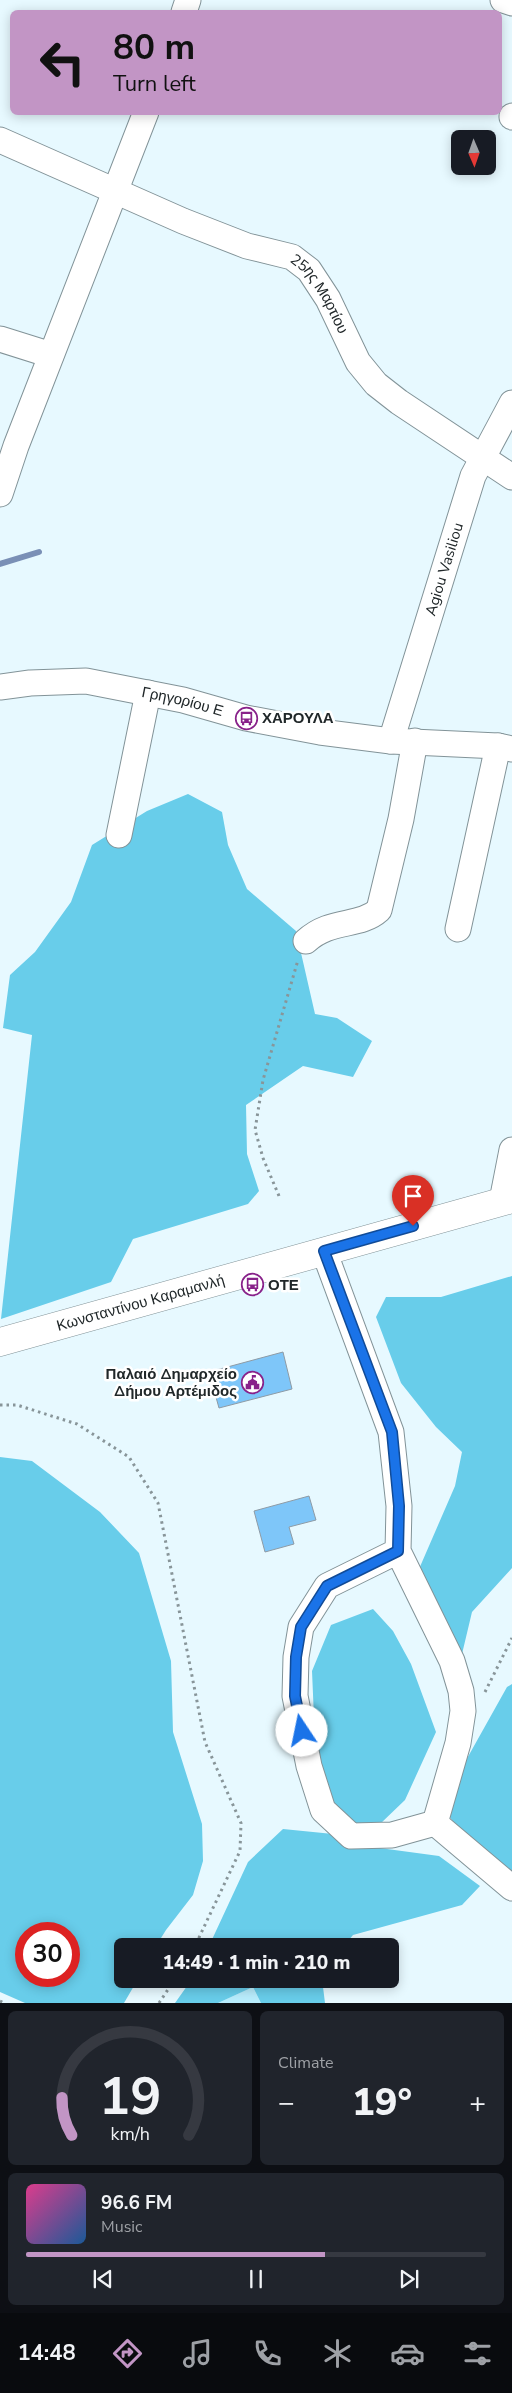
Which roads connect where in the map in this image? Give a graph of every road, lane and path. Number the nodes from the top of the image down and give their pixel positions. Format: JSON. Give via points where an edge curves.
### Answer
{"nodes":[{"id":1,"x":503,"y":0,"type":"edge"},
{"id":2,"x":512,"y":3,"type":"edge"},
{"id":3,"x":145,"y":115,"type":"edge"},
{"id":4,"x":0,"y":140,"type":"edge"},
{"id":5,"x":117,"y":191,"type":"junction"},
{"id":6,"x":0,"y":339,"type":"edge"},
{"id":7,"x":51,"y":355,"type":"junction"},
{"id":8,"x":512,"y":403,"type":"edge"},
{"id":9,"x":8,"y":444,"type":"edge"},
{"id":10,"x":482,"y":457,"type":"junction"},
{"id":11,"x":512,"y":477,"type":"edge"},
{"id":12,"x":0,"y":494,"type":"edge"},
{"id":13,"x":0,"y":688,"type":"edge"},
{"id":14,"x":148,"y":693,"type":"junction"},
{"id":15,"x":403,"y":741,"type":"junction"},
{"id":16,"x":505,"y":747,"type":"edge"},
{"id":17,"x":119,"y":835,"type":"dead end"},
{"id":18,"x":458,"y":929,"type":"dead end"},
{"id":19,"x":306,"y":941,"type":"joint"},
{"id":20,"x":512,"y":1150,"type":"edge"},
{"id":21,"x":279,"y":1196,"type":"dead end"},
{"id":22,"x":507,"y":1200,"type":"edge"},
{"id":23,"x":324,"y":1251,"type":"junction"},
{"id":24,"x":0,"y":1342,"type":"edge"},
{"id":25,"x":0,"y":1405,"type":"edge"},
{"id":26,"x":398,"y":1551,"type":"junction"},
{"id":27,"x":512,"y":1638,"type":"edge"},
{"id":28,"x":463,"y":1711,"type":"junction"},
{"id":29,"x":435,"y":1823,"type":"junction"},
{"id":30,"x":512,"y":1888,"type":"edge"},
{"id":31,"x":198,"y":1938,"type":"edge"},
{"id":32,"x":169,"y":1988,"type":"edge"},
{"id":33,"x":0,"y":2001,"type":"edge"},
{"id":34,"x":4,"y":2003,"type":"edge"},
{"id":35,"x":159,"y":2003,"type":"edge"}],
"edges":[{"from":1,"to":2,"type":"street"},
{"from":3,"to":5,"type":"street"},
{"from":4,"to":5,"type":"street","name":"25ης Μαρτίου"},
{"from":5,"to":7,"type":"street"},
{"from":5,"to":10,"type":"street","name":"25ης Μαρτίου","via":[[247,246],[292,257],[309,270],[328,299],[358,362],[376,384]]},
{"from":6,"to":7,"type":"street"},
{"from":7,"to":9,"type":"street"},
{"from":8,"to":10,"type":"street","name":"Agiou Vasiliou"},
{"from":9,"to":12,"type":"street"},
{"from":10,"to":11,"type":"street","name":"25ης Μαρτίου"},
{"from":10,"to":15,"type":"street","name":"Agiou Vasiliou","via":[[473,476]]},
{"from":13,"to":14,"type":"street","name":"Γρηγορίου Ε","via":[[30,683],[86,681]]},
{"from":14,"to":15,"type":"street","name":"Γρηγορίου Ε","via":[[246,718],[320,732]]},
{"from":14,"to":17,"type":"street"},
{"from":15,"to":16,"type":"street","name":"Γρηγορίου Ε"},
{"from":15,"to":19,"type":"street","name":"Agiou Vasiliou","via":[[401,818],[378,910],[370,918],[340,923],[316,932]]},
{"from":16,"to":18,"type":"street"},
{"from":19,"to":21,"type":"path","via":[[295,968],[263,1080],[255,1130]]},
{"from":20,"to":22,"type":"street"},
{"from":22,"to":23,"type":"main road","name":"Κωνσταντίνου Καραμανλή"},
{"from":23,"to":24,"type":"main road","name":"Κωνσταντίνου Καραμανλή"},
{"from":23,"to":26,"type":"street","via":[[392,1432],[399,1506]]},
{"from":25,"to":31,"type":"path","via":[[17,1405],[77,1424],[129,1456],[158,1503],[205,1742],[242,1823],[240,1851]]},
{"from":26,"to":28,"type":"street","via":[[452,1661],[462,1691]]},
{"from":26,"to":29,"type":"street","via":[[327,1586],[301,1627],[295,1696],[309,1766],[323,1810],[351,1836],[392,1836]]},
{"from":27,"to":28,"type":"path","via":[[478,1705]]},
{"from":28,"to":29,"type":"street","via":[[458,1744]]},
{"from":29,"to":30,"type":"street"},
{"from":32,"to":35,"type":"path"},
{"from":33,"to":34,"type":"path"}]}
